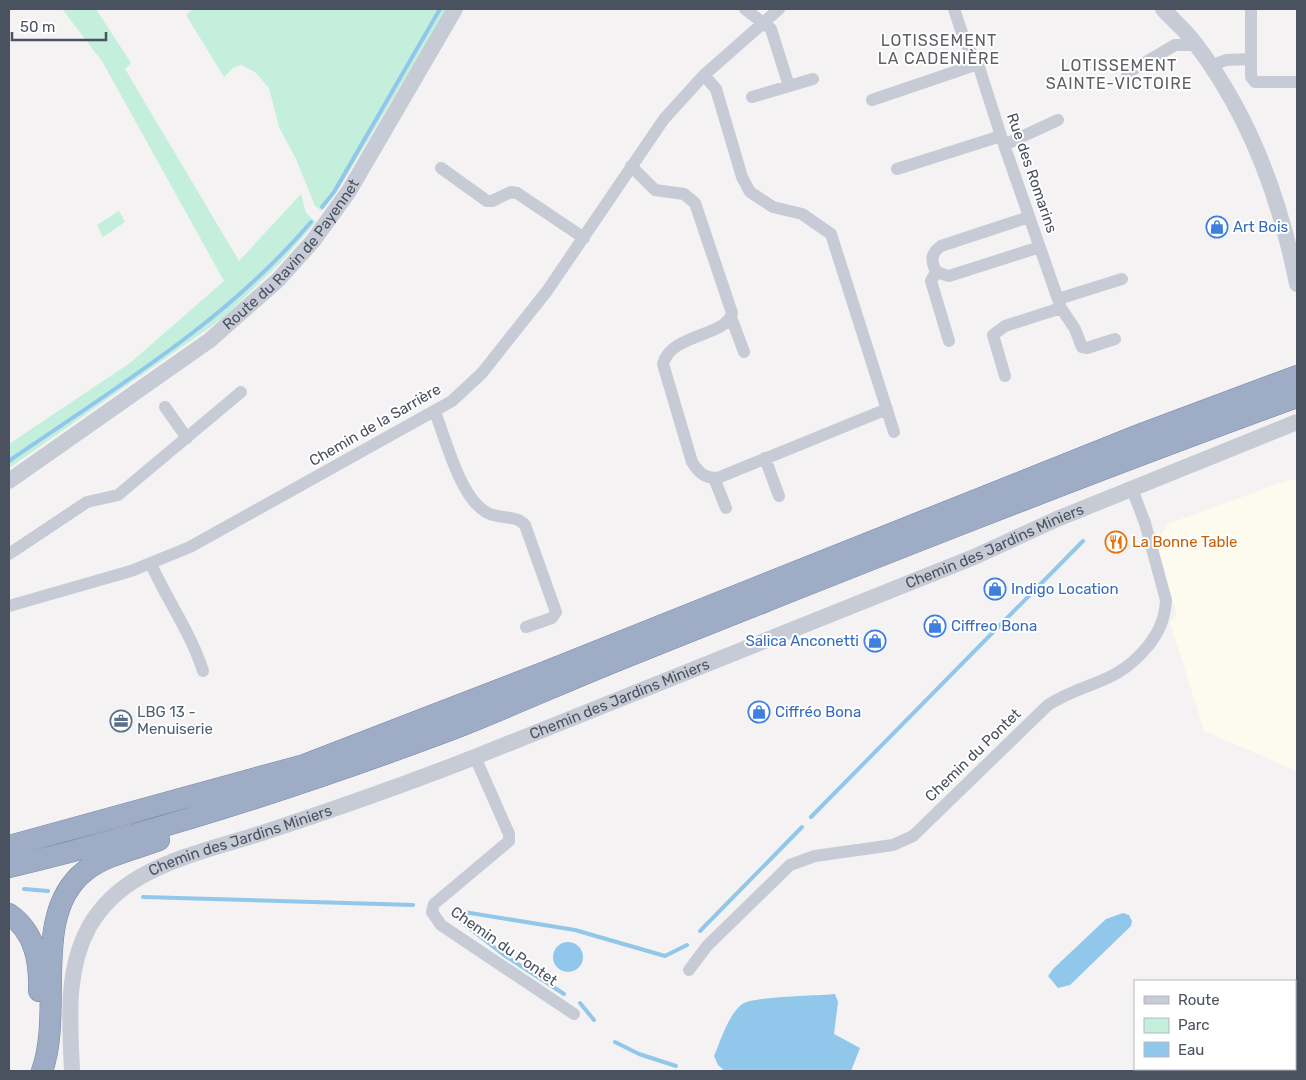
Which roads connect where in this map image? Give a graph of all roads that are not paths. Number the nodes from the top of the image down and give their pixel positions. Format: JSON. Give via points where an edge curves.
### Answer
{"nodes":[{"id":1,"x":455,"y":9,"type":"edge"},
{"id":2,"x":745,"y":9,"type":"edge"},
{"id":3,"x":779,"y":9,"type":"edge"},
{"id":4,"x":954,"y":9,"type":"edge"},
{"id":5,"x":1163,"y":9,"type":"edge"},
{"id":6,"x":1251,"y":9,"type":"edge"},
{"id":7,"x":765,"y":23,"type":"junction"},
{"id":8,"x":1180,"y":28,"type":"junction"},
{"id":9,"x":1175,"y":45,"type":"junction"},
{"id":10,"x":1196,"y":45,"type":"junction"},
{"id":11,"x":1251,"y":59,"type":"junction"},
{"id":12,"x":978,"y":64,"type":"junction"},
{"id":13,"x":1210,"y":66,"type":"junction"},
{"id":14,"x":1127,"y":72,"type":"dead end"},
{"id":15,"x":704,"y":75,"type":"junction"},
{"id":16,"x":813,"y":79,"type":"dead end"},
{"id":17,"x":1297,"y":82,"type":"edge"},
{"id":18,"x":789,"y":86,"type":"junction"},
{"id":19,"x":752,"y":97,"type":"dead end"},
{"id":20,"x":872,"y":100,"type":"dead end"},
{"id":21,"x":1058,"y":120,"type":"dead end"},
{"id":22,"x":1002,"y":141,"type":"junction"},
{"id":23,"x":631,"y":166,"type":"junction"},
{"id":24,"x":441,"y":168,"type":"dead end"},
{"id":25,"x":897,"y":169,"type":"dead end"},
{"id":26,"x":1029,"y":217,"type":"junction"},
{"id":27,"x":584,"y":238,"type":"junction"},
{"id":28,"x":1040,"y":248,"type":"junction"},
{"id":29,"x":936,"y":272,"type":"junction"},
{"id":30,"x":1122,"y":279,"type":"dead end"},
{"id":31,"x":1297,"y":284,"type":"edge"},
{"id":32,"x":1059,"y":303,"type":"junction"},
{"id":33,"x":731,"y":317,"type":"junction"},
{"id":34,"x":1115,"y":339,"type":"dead end"},
{"id":35,"x":949,"y":341,"type":"dead end"},
{"id":36,"x":744,"y":352,"type":"dead end"},
{"id":37,"x":1006,"y":376,"type":"dead end"},
{"id":38,"x":1297,"y":376,"type":"edge"},
{"id":39,"x":241,"y":392,"type":"dead end"},
{"id":40,"x":1297,"y":397,"type":"edge"},
{"id":41,"x":165,"y":407,"type":"dead end"},
{"id":42,"x":886,"y":409,"type":"junction"},
{"id":43,"x":435,"y":412,"type":"junction"},
{"id":44,"x":1297,"y":422,"type":"edge"},
{"id":45,"x":894,"y":432,"type":"dead end"},
{"id":46,"x":187,"y":438,"type":"junction"},
{"id":47,"x":62,"y":442,"type":"junction"},
{"id":48,"x":765,"y":458,"type":"junction"},
{"id":49,"x":9,"y":474,"type":"edge"},
{"id":50,"x":714,"y":478,"type":"junction"},
{"id":51,"x":9,"y":481,"type":"edge"},
{"id":52,"x":1132,"y":489,"type":"junction"},
{"id":53,"x":779,"y":496,"type":"dead end"},
{"id":54,"x":726,"y":508,"type":"dead end"},
{"id":55,"x":9,"y":554,"type":"edge"},
{"id":56,"x":151,"y":564,"type":"junction"},
{"id":57,"x":9,"y":606,"type":"edge"},
{"id":58,"x":526,"y":627,"type":"dead end"},
{"id":59,"x":621,"y":659,"type":"junction"},
{"id":60,"x":203,"y":671,"type":"dead end"},
{"id":61,"x":475,"y":757,"type":"junction"},
{"id":62,"x":155,"y":807,"type":"junction"},
{"id":63,"x":9,"y":841,"type":"edge"},
{"id":64,"x":9,"y":846,"type":"edge"},
{"id":65,"x":9,"y":868,"type":"edge"},
{"id":66,"x":9,"y":914,"type":"edge"},
{"id":67,"x":688,"y":970,"type":"dead end"},
{"id":68,"x":574,"y":1014,"type":"dead end"},
{"id":69,"x":30,"y":1071,"type":"edge"},
{"id":70,"x":42,"y":1071,"type":"edge"},
{"id":71,"x":72,"y":1071,"type":"edge"}],
"edges":[{"from":1,"to":47,"type":"street","name":"Route du Ravin de Payennet","via":[[349,191],[314,241],[278,280],[210,340]]},
{"from":2,"to":7,"type":"street"},
{"from":3,"to":7,"type":"street","name":"Chemin de la Sarrière"},
{"from":4,"to":12,"type":"street","name":"Rue des Romarins","via":[[965,42]]},
{"from":5,"to":8,"type":"street"},
{"from":6,"to":11,"type":"street"},
{"from":7,"to":15,"type":"street","name":"Chemin de la Sarrière"},
{"from":7,"to":18,"type":"street","via":[[774,35]]},
{"from":8,"to":9,"type":"street"},
{"from":8,"to":10,"type":"street"},
{"from":9,"to":10,"type":"street"},
{"from":9,"to":14,"type":"street"},
{"from":10,"to":13,"type":"street"},
{"from":11,"to":13,"type":"street","via":[[1226,60]]},
{"from":11,"to":17,"type":"street","via":[[1251,77],[1255,82]]},
{"from":12,"to":20,"type":"street"},
{"from":12,"to":22,"type":"street","name":"Rue des Romarins"},
{"from":13,"to":31,"type":"street","via":[[1252,141],[1273,188]]},
{"from":15,"to":23,"type":"street","name":"Chemin de la Sarrière","via":[[664,119]]},
{"from":15,"to":42,"type":"street","via":[[716,89],[742,176],[750,192],[773,207],[802,214],[831,234]]},
{"from":16,"to":18,"type":"street"},
{"from":18,"to":19,"type":"street"},
{"from":21,"to":22,"type":"street"},
{"from":22,"to":25,"type":"street"},
{"from":22,"to":26,"type":"street","name":"Rue des Romarins"},
{"from":23,"to":27,"type":"street","name":"Chemin de la Sarrière"},
{"from":23,"to":33,"type":"street","via":[[656,190],[684,194],[695,203]]},
{"from":24,"to":27,"type":"street","via":[[487,201],[511,192],[517,194]]},
{"from":26,"to":28,"type":"street","name":"Rue des Romarins"},
{"from":26,"to":29,"type":"street","via":[[941,246],[934,251],[932,260]]},
{"from":27,"to":43,"type":"street","name":"Chemin de la Sarrière","via":[[547,292],[482,374]]},
{"from":28,"to":29,"type":"street","via":[[949,276]]},
{"from":28,"to":32,"type":"street","name":"Rue des Romarins"},
{"from":29,"to":35,"type":"street","via":[[931,281]]},
{"from":30,"to":32,"type":"street"},
{"from":32,"to":34,"type":"street","name":"Rue des Romarins","via":[[1082,347]]},
{"from":32,"to":37,"type":"street","via":[[1005,326],[993,335]]},
{"from":33,"to":36,"type":"street"},
{"from":33,"to":50,"type":"street","via":[[712,330],[675,346],[666,354],[663,364],[692,462],[698,473]]},
{"from":38,"to":62,"type":"highway","via":[[1144,433],[304,765]]},
{"from":39,"to":46,"type":"street"},
{"from":40,"to":59,"type":"highway","via":[[1114,463]]},
{"from":41,"to":46,"type":"street"},
{"from":42,"to":45,"type":"street"},
{"from":42,"to":48,"type":"street"},
{"from":43,"to":56,"type":"street","name":"Chemin de la Sarrière","via":[[190,547]]},
{"from":43,"to":58,"type":"street","via":[[470,498],[488,514],[518,519],[525,525],[556,612],[552,618]]},
{"from":44,"to":52,"type":"street","name":"Chemin des Jardins Miniers"},
{"from":46,"to":55,"type":"street","via":[[118,495],[87,502]]},
{"from":47,"to":49,"type":"street","name":"Route du Ravin de Payennet"},
{"from":47,"to":51,"type":"street","name":"Route du Ravin de Payennet"},
{"from":48,"to":50,"type":"street"},
{"from":48,"to":53,"type":"street"},
{"from":50,"to":54,"type":"street"},
{"from":52,"to":61,"type":"street","name":"Chemin des Jardins Miniers","via":[[965,561]]},
{"from":52,"to":67,"type":"street","name":"Chemin du Pontet","via":[[1145,522],[1166,600],[1158,634],[1134,663],[1108,680],[1048,705],[913,836],[893,845],[815,856],[790,865],[707,946]]},
{"from":56,"to":57,"type":"street","name":"Chemin de la Sarrière"},
{"from":56,"to":60,"type":"street"},
{"from":59,"to":65,"type":"highway","via":[[449,730],[312,778],[163,826]]},
{"from":59,"to":70,"type":"highway","via":[[521,711],[434,745],[187,830],[86,870],[68,888],[56,913],[49,1043]]},
{"from":61,"to":68,"type":"street","name":"Chemin du Pontet","via":[[509,834],[509,841],[434,904],[432,912],[441,925]]},
{"from":61,"to":71,"type":"street","name":"Chemin des Jardins Miniers","via":[[395,788],[162,866],[121,889],[90,926],[73,970]]},
{"from":62,"to":63,"type":"highway"},
{"from":62,"to":64,"type":"highway"},
{"from":66,"to":69,"type":"highway","via":[[30,936],[38,963],[38,1034]]}]}
